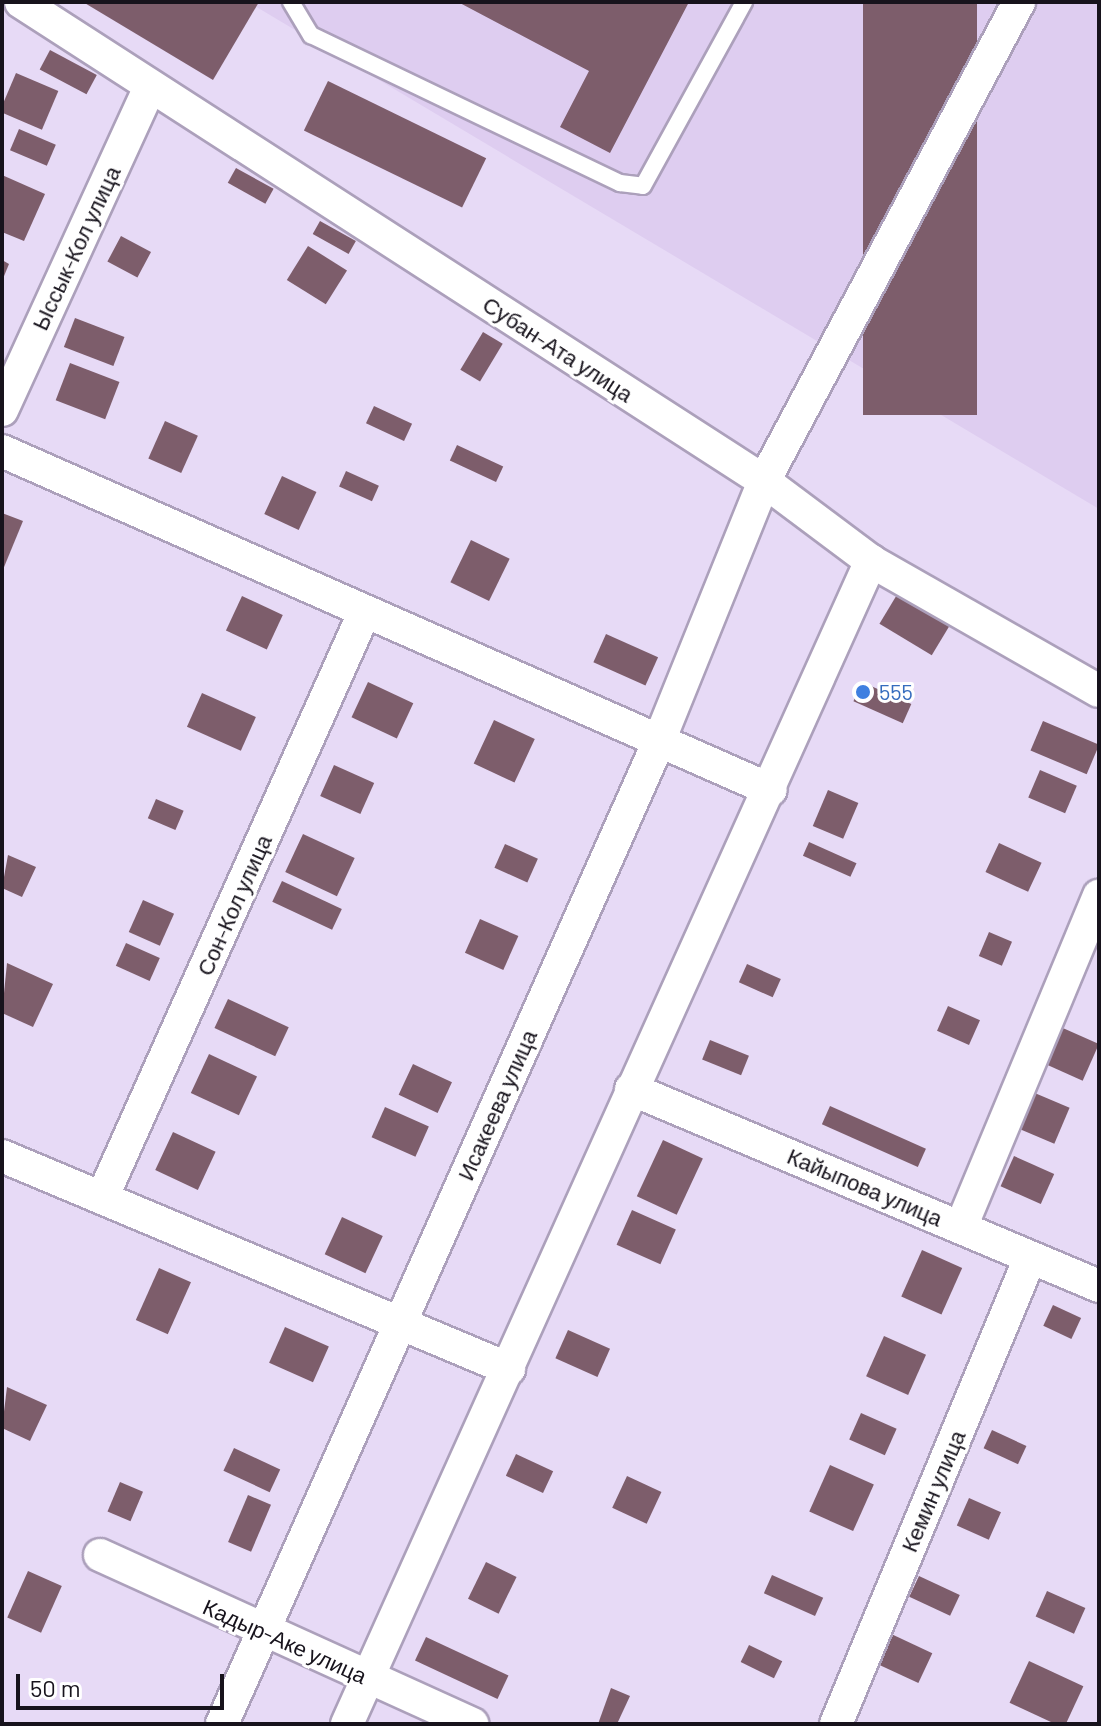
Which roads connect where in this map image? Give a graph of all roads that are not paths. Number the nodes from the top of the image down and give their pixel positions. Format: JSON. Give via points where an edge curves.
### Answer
{"nodes":[{"id":1,"x":21,"y":2,"type":"edge"},
{"id":2,"x":291,"y":2,"type":"edge"},
{"id":3,"x":744,"y":2,"type":"edge"},
{"id":4,"x":1019,"y":2,"type":"edge"},
{"id":5,"x":150,"y":86,"type":"junction"},
{"id":6,"x":2,"y":410,"type":"edge"},
{"id":7,"x":2,"y":451,"type":"edge"},
{"id":8,"x":764,"y":481,"type":"junction"},
{"id":9,"x":871,"y":561,"type":"junction"},
{"id":10,"x":365,"y":611,"type":"junction"},
{"id":11,"x":1099,"y":691,"type":"edge"},
{"id":12,"x":659,"y":741,"type":"junction"},
{"id":13,"x":771,"y":790,"type":"junction"},
{"id":14,"x":1099,"y":896,"type":"edge"},
{"id":15,"x":631,"y":1089,"type":"junction"},
{"id":16,"x":5,"y":1165,"type":"edge"},
{"id":17,"x":102,"y":1198,"type":"junction"},
{"id":18,"x":961,"y":1227,"type":"junction"},
{"id":19,"x":1030,"y":1258,"type":"junction"},
{"id":20,"x":1099,"y":1286,"type":"edge"},
{"id":21,"x":400,"y":1324,"type":"junction"},
{"id":22,"x":509,"y":1369,"type":"junction"},
{"id":23,"x":100,"y":1555,"type":"dead end"},
{"id":24,"x":261,"y":1633,"type":"junction"},
{"id":25,"x":367,"y":1679,"type":"junction"},
{"id":26,"x":222,"y":1724,"type":"edge"},
{"id":27,"x":347,"y":1724,"type":"edge"},
{"id":28,"x":472,"y":1724,"type":"edge"},
{"id":29,"x":836,"y":1724,"type":"edge"}],
"edges":[{"from":1,"to":5,"type":"street","name":"Субан-Ата улица"},
{"from":2,"to":3,"type":"lane","via":[[311,35],[620,183],[643,186]]},
{"from":4,"to":8,"type":"street","name":"Исакеева улица"},
{"from":5,"to":6,"type":"street","name":"Ыссык-Кол улица"},
{"from":5,"to":8,"type":"street","name":"Субан-Ата улица"},
{"from":7,"to":10,"type":"street"},
{"from":8,"to":9,"type":"street","name":"Субан-Ата улица"},
{"from":8,"to":12,"type":"street","name":"Исакеева улица"},
{"from":9,"to":11,"type":"street","name":"Субан-Ата улица"},
{"from":9,"to":13,"type":"street"},
{"from":10,"to":12,"type":"street"},
{"from":10,"to":17,"type":"street","name":"Сон-Кол улица"},
{"from":12,"to":13,"type":"street"},
{"from":12,"to":21,"type":"street","name":"Исакеева улица"},
{"from":13,"to":15,"type":"street"},
{"from":14,"to":18,"type":"street"},
{"from":15,"to":18,"type":"street","name":"Кайыпова улица"},
{"from":15,"to":22,"type":"street"},
{"from":16,"to":17,"type":"street"},
{"from":17,"to":21,"type":"street"},
{"from":18,"to":19,"type":"street","name":"Кайыпова улица"},
{"from":19,"to":20,"type":"street","name":"Кайыпова улица"},
{"from":19,"to":29,"type":"street","name":"Кемин улица"},
{"from":21,"to":22,"type":"street"},
{"from":21,"to":24,"type":"street","name":"Исакеева улица"},
{"from":22,"to":25,"type":"street"},
{"from":23,"to":24,"type":"street","name":"Кадыр-Аке улица"},
{"from":24,"to":25,"type":"street","name":"Кадыр-Аке улица"},
{"from":24,"to":26,"type":"street","name":"Исакеева улица"},
{"from":25,"to":27,"type":"street"},
{"from":25,"to":28,"type":"street","name":"Кадыр-Аке улица"}]}
